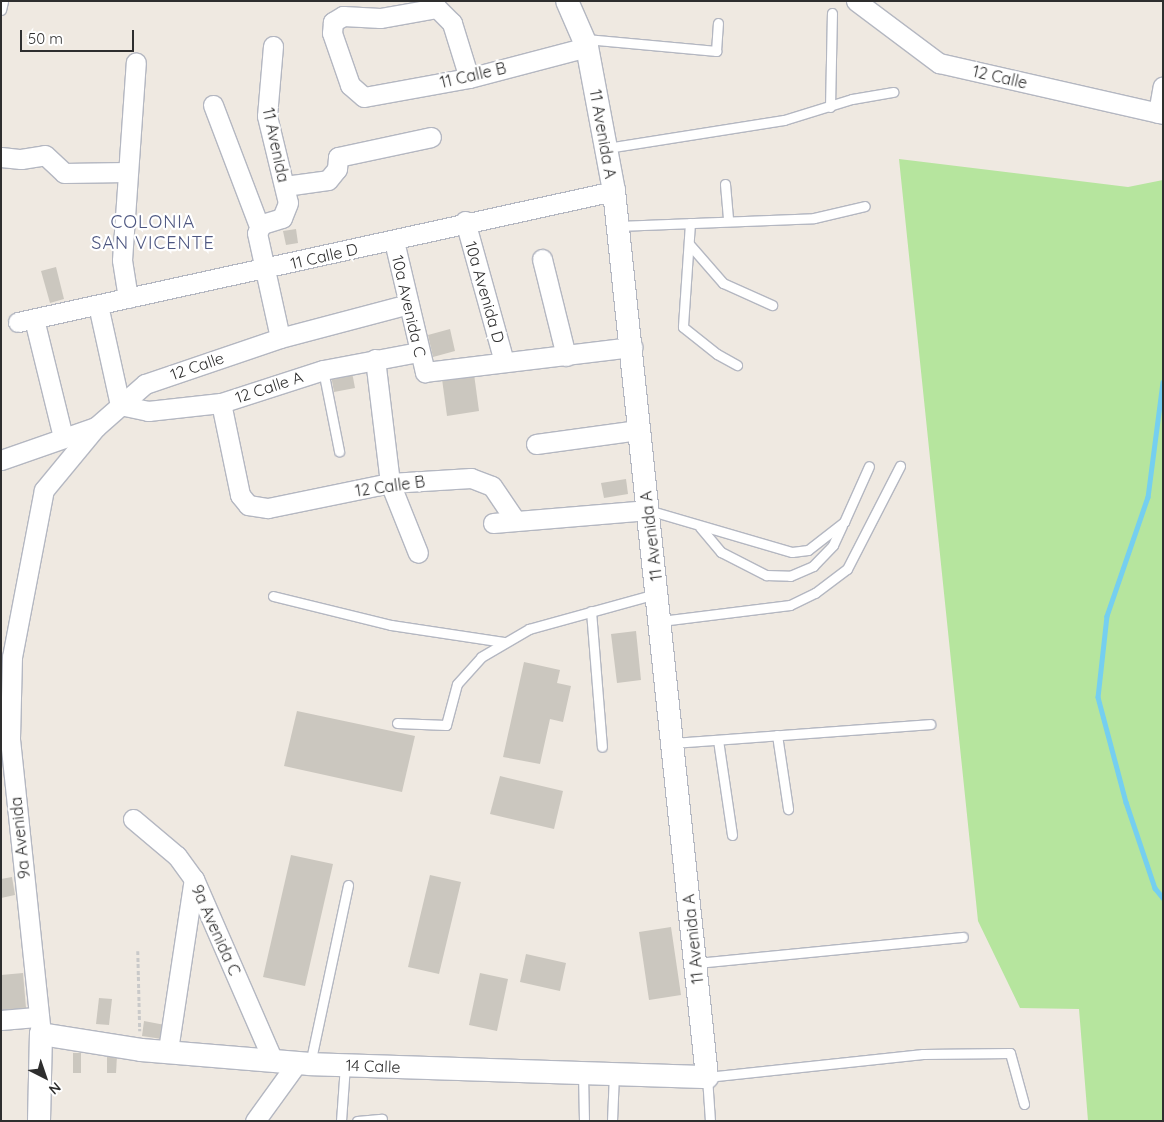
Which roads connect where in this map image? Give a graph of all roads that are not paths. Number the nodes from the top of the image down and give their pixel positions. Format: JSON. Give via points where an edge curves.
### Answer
{"nodes":[{"id":1,"x":3,"y":1,"type":"edge"},
{"id":2,"x":568,"y":1,"type":"edge"},
{"id":3,"x":856,"y":1,"type":"edge"},
{"id":4,"x":1,"y":10,"type":"edge"},
{"id":5,"x":832,"y":13,"type":"dead end"},
{"id":6,"x":718,"y":23,"type":"dead end"},
{"id":7,"x":585,"y":43,"type":"junction"},
{"id":8,"x":273,"y":46,"type":"dead end"},
{"id":9,"x":136,"y":62,"type":"dead end"},
{"id":10,"x":469,"y":78,"type":"junction"},
{"id":11,"x":1163,"y":86,"type":"edge"},
{"id":12,"x":893,"y":92,"type":"dead end"},
{"id":13,"x":213,"y":105,"type":"dead end"},
{"id":14,"x":830,"y":107,"type":"junction"},
{"id":15,"x":1160,"y":113,"type":"edge"},
{"id":16,"x":431,"y":137,"type":"dead end"},
{"id":17,"x":606,"y":148,"type":"junction"},
{"id":18,"x":1,"y":157,"type":"edge"},
{"id":19,"x":127,"y":172,"type":"junction"},
{"id":20,"x":725,"y":184,"type":"dead end"},
{"id":21,"x":285,"y":186,"type":"junction"},
{"id":22,"x":614,"y":190,"type":"junction"},
{"id":23,"x":865,"y":206,"type":"dead end"},
{"id":24,"x":728,"y":220,"type":"junction"},
{"id":25,"x":465,"y":221,"type":"junction"},
{"id":26,"x":690,"y":223,"type":"junction"},
{"id":27,"x":259,"y":226,"type":"junction"},
{"id":28,"x":618,"y":226,"type":"junction"},
{"id":29,"x":394,"y":240,"type":"junction"},
{"id":30,"x":689,"y":244,"type":"junction"},
{"id":31,"x":542,"y":258,"type":"dead end"},
{"id":32,"x":265,"y":270,"type":"junction"},
{"id":33,"x":128,"y":298,"type":"junction"},
{"id":34,"x":409,"y":304,"type":"junction"},
{"id":35,"x":98,"y":305,"type":"junction"},
{"id":36,"x":772,"y":305,"type":"dead end"},
{"id":37,"x":280,"y":338,"type":"junction"},
{"id":38,"x":632,"y":347,"type":"junction"},
{"id":39,"x":418,"y":352,"type":"junction"},
{"id":40,"x":566,"y":356,"type":"junction"},
{"id":41,"x":375,"y":360,"type":"junction"},
{"id":42,"x":504,"y":362,"type":"junction"},
{"id":43,"x":737,"y":365,"type":"dead end"},
{"id":44,"x":323,"y":370,"type":"junction"},
{"id":45,"x":221,"y":403,"type":"junction"},
{"id":46,"x":120,"y":405,"type":"junction"},
{"id":47,"x":96,"y":427,"type":"junction"},
{"id":48,"x":638,"y":430,"type":"junction"},
{"id":49,"x":63,"y":437,"type":"junction"},
{"id":50,"x":536,"y":444,"type":"dead end"},
{"id":51,"x":339,"y":451,"type":"dead end"},
{"id":52,"x":1,"y":460,"type":"edge"},
{"id":53,"x":869,"y":466,"type":"dead end"},
{"id":54,"x":900,"y":466,"type":"dead end"},
{"id":55,"x":390,"y":483,"type":"junction"},
{"id":56,"x":648,"y":510,"type":"junction"},
{"id":57,"x":514,"y":519,"type":"junction"},
{"id":58,"x":844,"y":522,"type":"junction"},
{"id":59,"x":493,"y":524,"type":"dead end"},
{"id":60,"x":699,"y":527,"type":"junction"},
{"id":61,"x":418,"y":553,"type":"dead end"},
{"id":62,"x":658,"y":594,"type":"junction"},
{"id":63,"x":274,"y":596,"type":"dead end"},
{"id":64,"x":591,"y":611,"type":"junction"},
{"id":65,"x":661,"y":621,"type":"junction"},
{"id":66,"x":9,"y":633,"type":"edge"},
{"id":67,"x":504,"y":642,"type":"junction"},
{"id":68,"x":397,"y":723,"type":"dead end"},
{"id":69,"x":930,"y":724,"type":"dead end"},
{"id":70,"x":777,"y":736,"type":"junction"},
{"id":71,"x":6,"y":738,"type":"edge"},
{"id":72,"x":718,"y":740,"type":"junction"},
{"id":73,"x":674,"y":743,"type":"junction"},
{"id":74,"x":602,"y":747,"type":"dead end"},
{"id":75,"x":788,"y":809,"type":"dead end"},
{"id":76,"x":134,"y":819,"type":"dead end"},
{"id":77,"x":732,"y":835,"type":"dead end"},
{"id":78,"x":194,"y":879,"type":"junction"},
{"id":79,"x":348,"y":884,"type":"dead end"},
{"id":80,"x":963,"y":937,"type":"dead end"},
{"id":81,"x":696,"y":963,"type":"junction"},
{"id":82,"x":3,"y":1023,"type":"edge"},
{"id":83,"x":40,"y":1025,"type":"junction"},
{"id":84,"x":168,"y":1050,"type":"junction"},
{"id":85,"x":273,"y":1060,"type":"junction"},
{"id":86,"x":303,"y":1064,"type":"junction"},
{"id":87,"x":345,"y":1064,"type":"junction"},
{"id":88,"x":583,"y":1073,"type":"junction"},
{"id":89,"x":614,"y":1074,"type":"junction"},
{"id":90,"x":707,"y":1077,"type":"junction"},
{"id":91,"x":1024,"y":1104,"type":"dead end"},
{"id":92,"x":382,"y":1119,"type":"dead end"},
{"id":93,"x":39,"y":1121,"type":"edge"},
{"id":94,"x":255,"y":1121,"type":"edge"},
{"id":95,"x":342,"y":1121,"type":"edge"},
{"id":96,"x":357,"y":1121,"type":"edge"},
{"id":97,"x":584,"y":1121,"type":"edge"},
{"id":98,"x":612,"y":1121,"type":"edge"},
{"id":99,"x":710,"y":1121,"type":"edge"}],
"edges":[{"from":1,"to":4,"type":"lane"},
{"from":2,"to":7,"type":"street","name":"11 Avenida A"},
{"from":3,"to":15,"type":"street","name":"12 Calle","via":[[939,63]]},
{"from":5,"to":14,"type":"lane"},
{"from":6,"to":7,"type":"lane","via":[[716,51]]},
{"from":7,"to":10,"type":"street","name":"11 Calle B"},
{"from":7,"to":17,"type":"street","name":"11 Avenida A"},
{"from":8,"to":21,"type":"street","name":"11 Avenida","via":[[267,116]]},
{"from":9,"to":19,"type":"street"},
{"from":10,"to":10,"type":"street","name":"11 Calle B","via":[[452,23],[444,12],[430,8],[380,18],[343,16],[333,22],[332,33],[350,85],[358,95],[371,97]]},
{"from":11,"to":15,"type":"street"},
{"from":12,"to":14,"type":"lane"},
{"from":13,"to":27,"type":"street"},
{"from":14,"to":17,"type":"lane","via":[[784,120]]},
{"from":16,"to":21,"type":"street","via":[[338,158],[337,169],[328,180]]},
{"from":17,"to":22,"type":"street","name":"11 Avenida A"},
{"from":18,"to":19,"type":"street","via":[[21,159],[44,155],[60,173]]},
{"from":19,"to":33,"type":"street","via":[[122,260]]},
{"from":20,"to":24,"type":"lane"},
{"from":21,"to":27,"type":"street","name":"11 Avenida","via":[[286,214]]},
{"from":22,"to":25,"type":"street","name":"11 Calle D"},
{"from":22,"to":28,"type":"street","name":"11 Avenida A"},
{"from":23,"to":24,"type":"lane","via":[[814,218]]},
{"from":24,"to":26,"type":"lane"},
{"from":25,"to":29,"type":"street","name":"11 Calle D"},
{"from":25,"to":42,"type":"street","name":"10a Avenida D"},
{"from":26,"to":28,"type":"lane"},
{"from":26,"to":30,"type":"lane"},
{"from":27,"to":32,"type":"street","via":[[257,233]]},
{"from":28,"to":38,"type":"street","name":"11 Avenida A"},
{"from":29,"to":32,"type":"street","name":"11 Calle D"},
{"from":29,"to":34,"type":"street","name":"10a Avenida C"},
{"from":30,"to":36,"type":"lane","via":[[724,283]]},
{"from":30,"to":43,"type":"lane","via":[[683,327],[717,354]]},
{"from":31,"to":40,"type":"street"},
{"from":32,"to":33,"type":"street","name":"11 Calle D"},
{"from":32,"to":37,"type":"street"},
{"from":33,"to":35,"type":"street","name":"11 Calle D"},
{"from":34,"to":37,"type":"street","name":"12 Calle"},
{"from":34,"to":39,"type":"street","name":"10a Avenida C"},
{"from":35,"to":46,"type":"street"},
{"from":35,"to":49,"type":"street","name":"11 Calle D","via":[[26,320]]},
{"from":37,"to":46,"type":"street","name":"12 Calle","via":[[146,384]]},
{"from":38,"to":40,"type":"street"},
{"from":38,"to":48,"type":"street","name":"11 Avenida A"},
{"from":39,"to":41,"type":"street","name":"12 Calle A"},
{"from":39,"to":42,"type":"street","name":"10a Avenida C","via":[[425,372]]},
{"from":40,"to":42,"type":"street"},
{"from":41,"to":44,"type":"street","name":"12 Calle A"},
{"from":41,"to":55,"type":"street"},
{"from":44,"to":45,"type":"street","name":"12 Calle A"},
{"from":44,"to":51,"type":"lane"},
{"from":45,"to":46,"type":"street","name":"12 Calle A","via":[[148,411]]},
{"from":45,"to":55,"type":"street","name":"12 Calle B","via":[[240,495],[248,505],[268,508]]},
{"from":46,"to":47,"type":"street","name":"12 Calle"},
{"from":47,"to":49,"type":"street","name":"12 Calle"},
{"from":47,"to":66,"type":"street","name":"9a Avenida","via":[[44,490]]},
{"from":48,"to":50,"type":"street"},
{"from":48,"to":56,"type":"street","name":"11 Avenida A"},
{"from":49,"to":52,"type":"street","name":"12 Calle"},
{"from":53,"to":58,"type":"lane"},
{"from":54,"to":65,"type":"lane","via":[[847,569],[815,593],[790,605]]},
{"from":55,"to":57,"type":"street","name":"12 Calle B","via":[[471,478],[484,482],[500,494]]},
{"from":55,"to":61,"type":"street"},
{"from":56,"to":57,"type":"street"},
{"from":56,"to":60,"type":"lane"},
{"from":56,"to":62,"type":"street","name":"11 Avenida A"},
{"from":57,"to":59,"type":"street"},
{"from":58,"to":60,"type":"lane","via":[[808,550],[792,552]]},
{"from":58,"to":60,"type":"lane","via":[[833,545],[813,566],[790,576],[766,575],[721,552]]},
{"from":62,"to":64,"type":"lane"},
{"from":62,"to":65,"type":"street","name":"11 Avenida A"},
{"from":63,"to":67,"type":"lane","via":[[391,625]]},
{"from":64,"to":67,"type":"lane","via":[[529,629]]},
{"from":64,"to":74,"type":"lane"},
{"from":65,"to":73,"type":"street","name":"11 Avenida A"},
{"from":66,"to":71,"type":"street","name":"9a Avenida","via":[[12,657]]},
{"from":67,"to":68,"type":"lane","via":[[481,657],[457,684],[446,725]]},
{"from":69,"to":70,"type":"lane"},
{"from":70,"to":72,"type":"lane"},
{"from":70,"to":75,"type":"lane"},
{"from":71,"to":83,"type":"street","name":"9a Avenida"},
{"from":72,"to":73,"type":"lane"},
{"from":72,"to":77,"type":"lane"},
{"from":73,"to":81,"type":"street","name":"11 Avenida A"},
{"from":76,"to":78,"type":"street","name":"9a Avenida C","via":[[178,856]]},
{"from":78,"to":84,"type":"street"},
{"from":78,"to":85,"type":"street","name":"9a Avenida C"},
{"from":79,"to":86,"type":"lane"},
{"from":80,"to":81,"type":"lane"},
{"from":81,"to":90,"type":"street","name":"11 Avenida A"},
{"from":82,"to":83,"type":"street"},
{"from":83,"to":84,"type":"street","name":"14 Calle","via":[[141,1050]]},
{"from":83,"to":93,"type":"street","name":"9a Avenida"},
{"from":84,"to":85,"type":"street","name":"14 Calle"},
{"from":85,"to":86,"type":"street","name":"14 Calle"},
{"from":86,"to":87,"type":"street","name":"14 Calle"},
{"from":86,"to":94,"type":"street"},
{"from":87,"to":88,"type":"street","name":"14 Calle"},
{"from":87,"to":95,"type":"lane"},
{"from":88,"to":89,"type":"street","name":"14 Calle"},
{"from":88,"to":97,"type":"lane"},
{"from":89,"to":90,"type":"street","name":"14 Calle"},
{"from":89,"to":98,"type":"lane"},
{"from":90,"to":91,"type":"lane","via":[[923,1054],[1001,1052],[1010,1053],[1015,1062]]},
{"from":90,"to":99,"type":"lane"},
{"from":92,"to":96,"type":"lane"}]}
